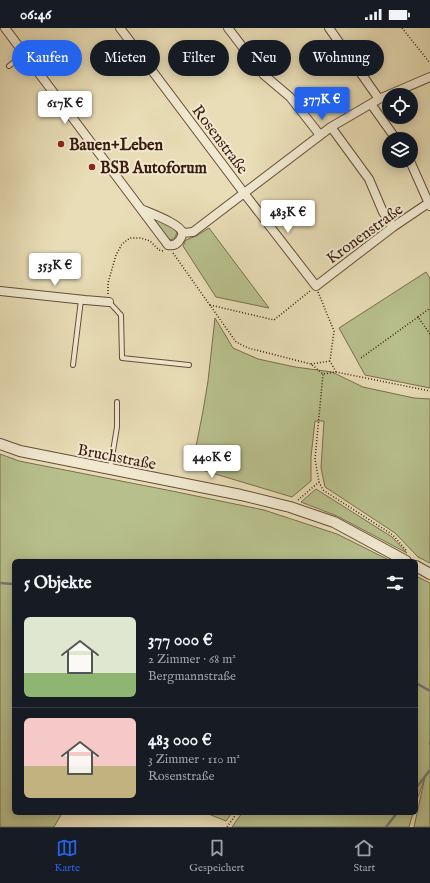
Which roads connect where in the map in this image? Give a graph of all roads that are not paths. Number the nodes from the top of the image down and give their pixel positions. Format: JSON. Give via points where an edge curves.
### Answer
{"nodes":[{"id":1,"x":5,"y":28,"type":"edge"},
{"id":2,"x":120,"y":28,"type":"edge"},
{"id":3,"x":228,"y":28,"type":"edge"},
{"id":4,"x":330,"y":28,"type":"edge"},
{"id":5,"x":14,"y":40,"type":"edge"},
{"id":6,"x":12,"y":64,"type":"edge"},
{"id":7,"x":9,"y":66,"type":"dead end"},
{"id":8,"x":41,"y":76,"type":"edge"},
{"id":9,"x":430,"y":77,"type":"edge"},
{"id":10,"x":379,"y":99,"type":"junction"},
{"id":11,"x":371,"y":104,"type":"junction"},
{"id":12,"x":331,"y":127,"type":"junction"},
{"id":13,"x":391,"y":132,"type":"edge"},
{"id":14,"x":320,"y":135,"type":"junction"},
{"id":15,"x":413,"y":168,"type":"edge"},
{"id":16,"x":244,"y":193,"type":"junction"},
{"id":17,"x":429,"y":204,"type":"edge"},
{"id":18,"x":141,"y":209,"type":"junction"},
{"id":19,"x":392,"y":227,"type":"junction"},
{"id":20,"x":183,"y":233,"type":"junction"},
{"id":21,"x":316,"y":286,"type":"joint"},
{"id":22,"x":0,"y":291,"type":"edge"},
{"id":23,"x":81,"y":300,"type":"junction"},
{"id":24,"x":109,"y":302,"type":"joint"},
{"id":25,"x":73,"y":365,"type":"dead end"},
{"id":26,"x":189,"y":365,"type":"dead end"},
{"id":27,"x":117,"y":402,"type":"dead end"},
{"id":28,"x":0,"y":444,"type":"edge"},
{"id":29,"x":110,"y":470,"type":"junction"},
{"id":30,"x":407,"y":556,"type":"edge"},
{"id":31,"x":418,"y":567,"type":"edge"},
{"id":32,"x":430,"y":574,"type":"edge"}],
"edges":[{"from":1,"to":5,"type":"street"},
{"from":2,"to":16,"type":"street","name":"Rosenstraße"},
{"from":3,"to":14,"type":"street","via":[[264,75],[290,97]]},
{"from":4,"to":10,"type":"street"},
{"from":6,"to":7,"type":"lane"},
{"from":8,"to":18,"type":"street"},
{"from":9,"to":10,"type":"street"},
{"from":10,"to":11,"type":"street"},
{"from":11,"to":12,"type":"street"},
{"from":11,"to":13,"type":"street"},
{"from":12,"to":14,"type":"street"},
{"from":12,"to":19,"type":"street","via":[[369,179]]},
{"from":14,"to":16,"type":"street"},
{"from":15,"to":17,"type":"street"},
{"from":16,"to":20,"type":"street","via":[[193,232]]},
{"from":16,"to":21,"type":"street","name":"Rosenstraße"},
{"from":17,"to":19,"type":"street","name":"Kronenstraße"},
{"from":18,"to":20,"type":"street","via":[[180,227]]},
{"from":18,"to":20,"type":"street","via":[[171,248],[178,243]]},
{"from":19,"to":21,"type":"street","name":"Kronenstraße"},
{"from":22,"to":23,"type":"street"},
{"from":23,"to":24,"type":"street"},
{"from":23,"to":25,"type":"lane"},
{"from":24,"to":26,"type":"lane","via":[[121,315],[122,358]]},
{"from":27,"to":29,"type":"lane","via":[[117,427]]},
{"from":28,"to":29,"type":"street","name":"Bruchstraße","via":[[20,451]]},
{"from":29,"to":30,"type":"street","name":"Bruchstraße","via":[[290,507],[334,522]]},
{"from":31,"to":32,"type":"street"}]}
